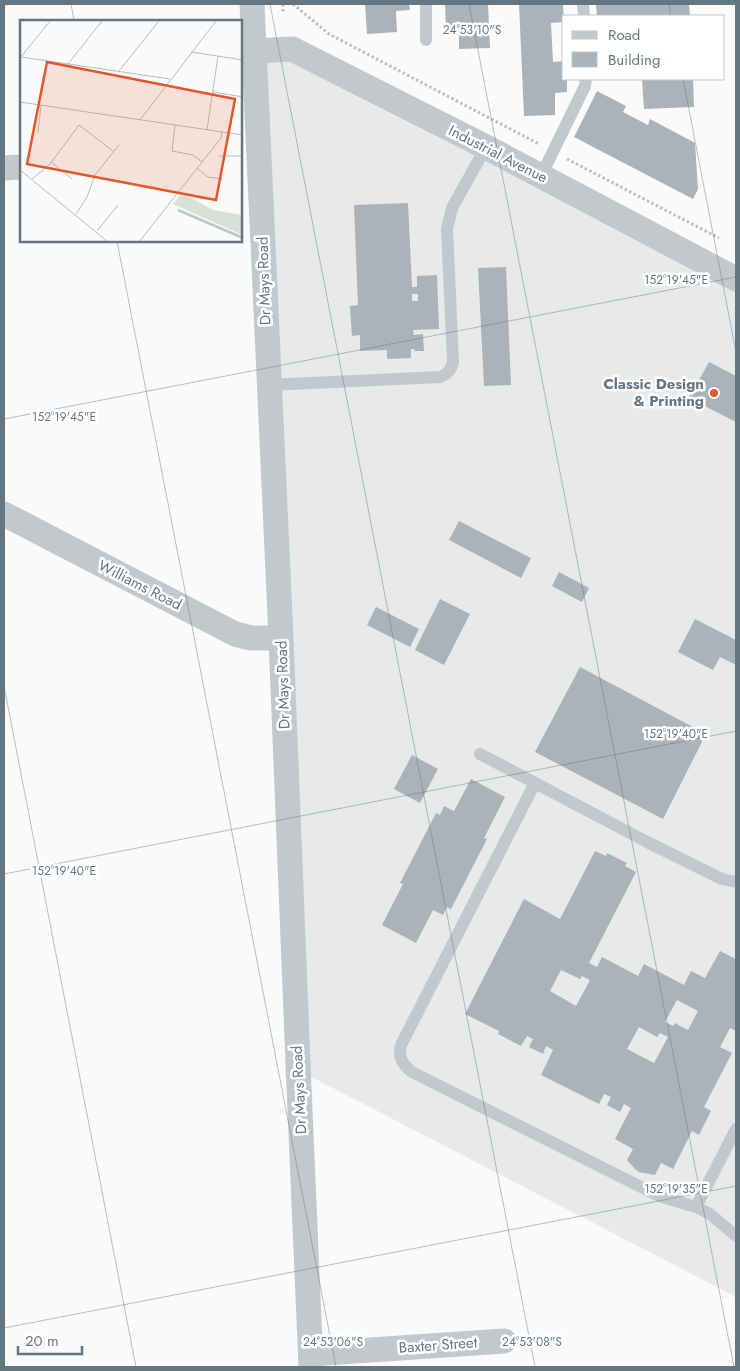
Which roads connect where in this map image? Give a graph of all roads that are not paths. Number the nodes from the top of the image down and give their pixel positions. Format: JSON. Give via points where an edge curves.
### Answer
{"nodes":[{"id":1,"x":252,"y":4,"type":"edge"},
{"id":2,"x":426,"y":4,"type":"edge"},
{"id":3,"x":426,"y":40,"type":"dead end"},
{"id":4,"x":254,"y":51,"type":"junction"},
{"id":5,"x":586,"y":80,"type":"edge"},
{"id":6,"x":486,"y":147,"type":"junction"},
{"id":7,"x":250,"y":159,"type":"edge"},
{"id":8,"x":20,"y":167,"type":"edge"},
{"id":9,"x":4,"y":168,"type":"edge"},
{"id":10,"x":541,"y":176,"type":"junction"},
{"id":11,"x":736,"y":278,"type":"edge"},
{"id":12,"x":268,"y":385,"type":"junction"},
{"id":13,"x":4,"y":514,"type":"edge"},
{"id":14,"x":281,"y":638,"type":"junction"},
{"id":15,"x":480,"y":754,"type":"dead end"},
{"id":16,"x":535,"y":783,"type":"junction"},
{"id":17,"x":736,"y":882,"type":"edge"},
{"id":18,"x":736,"y":1129,"type":"edge"},
{"id":19,"x":696,"y":1208,"type":"junction"},
{"id":20,"x":736,"y":1236,"type":"edge"},
{"id":21,"x":504,"y":1341,"type":"dead end"},
{"id":22,"x":311,"y":1361,"type":"edge"}],
"edges":[{"from":1,"to":4,"type":"street","name":"Dr Mays Road"},
{"from":2,"to":3,"type":"lane"},
{"from":4,"to":6,"type":"street","name":"Industrial Avenue","via":[[292,49]]},
{"from":4,"to":7,"type":"street","name":"Dr Mays Road"},
{"from":5,"to":10,"type":"lane"},
{"from":6,"to":10,"type":"street","name":"Industrial Avenue"},
{"from":6,"to":12,"type":"lane","via":[[448,218],[453,360],[450,371],[440,377]]},
{"from":7,"to":12,"type":"street","name":"Dr Mays Road"},
{"from":8,"to":9,"type":"street"},
{"from":10,"to":11,"type":"street","name":"Industrial Avenue"},
{"from":12,"to":14,"type":"street","name":"Dr Mays Road"},
{"from":13,"to":14,"type":"street","name":"Williams Road","via":[[235,634],[251,638]]},
{"from":14,"to":22,"type":"street","name":"Dr Mays Road"},
{"from":15,"to":16,"type":"lane"},
{"from":16,"to":17,"type":"lane","via":[[686,862]]},
{"from":16,"to":19,"type":"lane","via":[[401,1045],[401,1061],[412,1072],[659,1196]]},
{"from":18,"to":19,"type":"lane"},
{"from":19,"to":20,"type":"lane","via":[[710,1214]]},
{"from":21,"to":22,"type":"street","name":"Baxter Street"}]}
